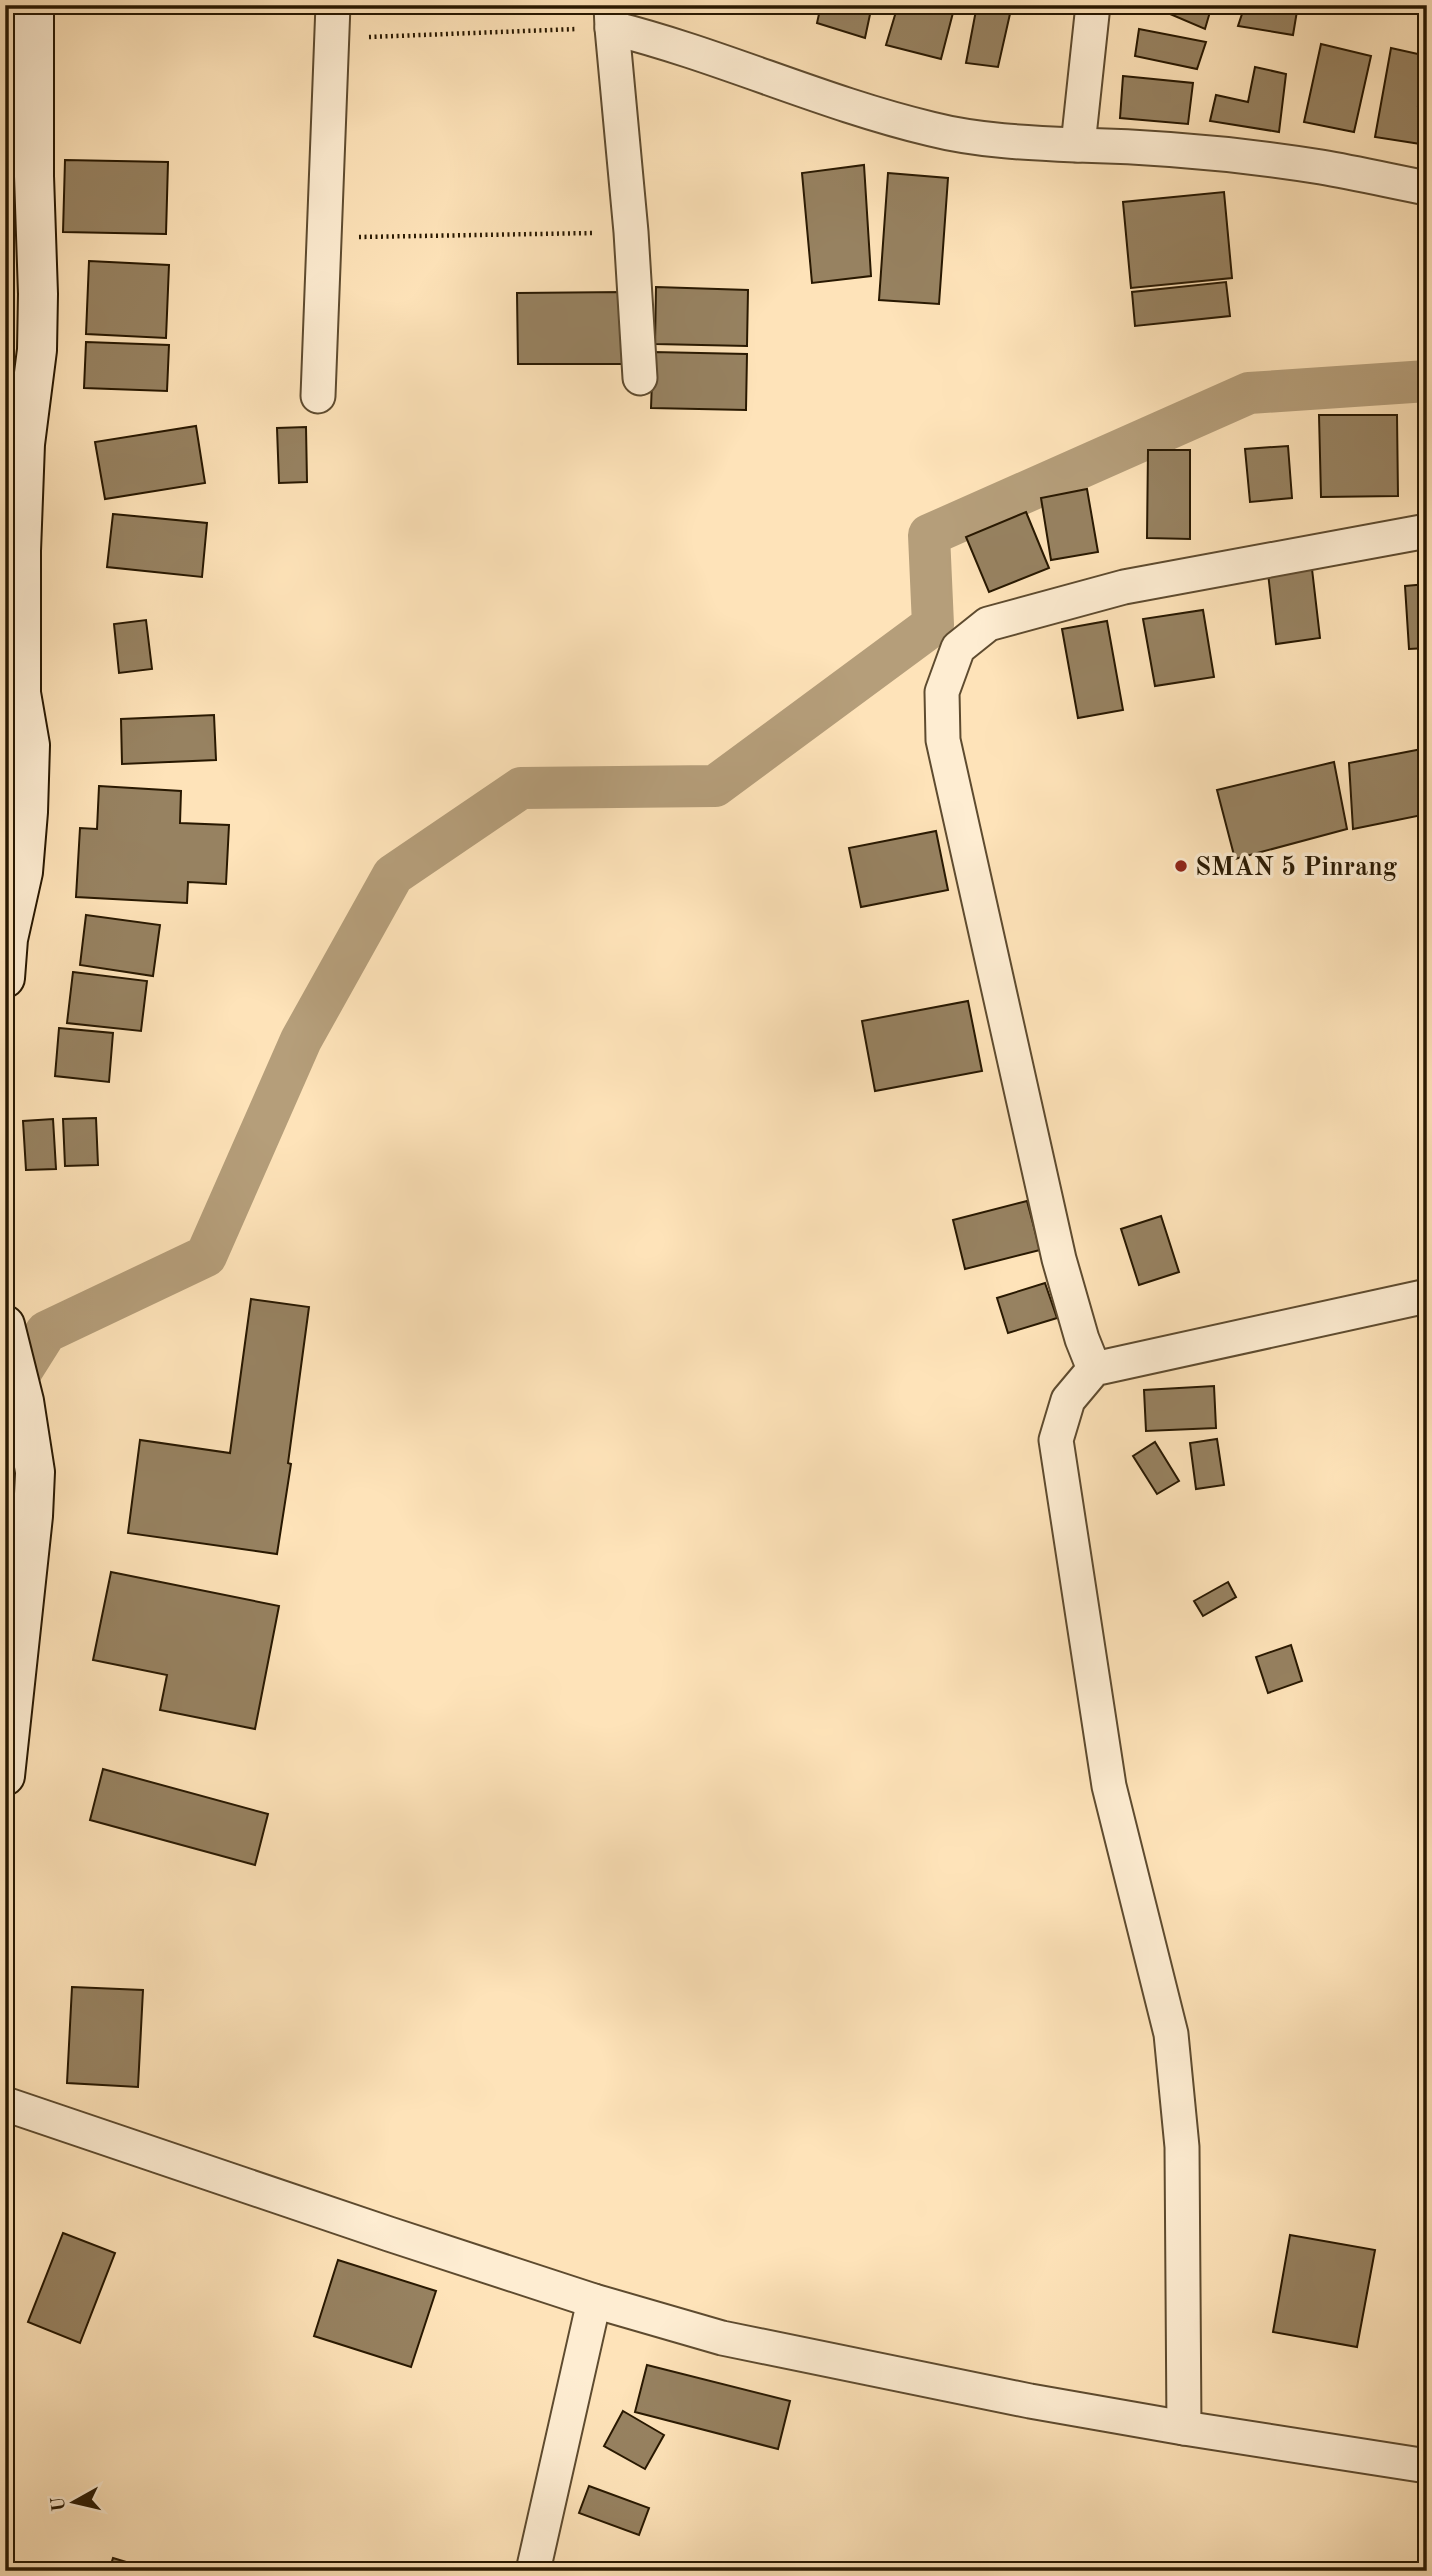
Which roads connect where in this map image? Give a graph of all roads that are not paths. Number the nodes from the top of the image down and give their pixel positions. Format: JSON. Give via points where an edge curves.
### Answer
{"nodes":[{"id":1,"x":34,"y":5,"type":"edge"},
{"id":2,"x":333,"y":5,"type":"edge"},
{"id":3,"x":1093,"y":5,"type":"edge"},
{"id":4,"x":611,"y":17,"type":"edge"},
{"id":5,"x":1078,"y":145,"type":"junction"},
{"id":6,"x":1427,"y":188,"type":"edge"},
{"id":7,"x":640,"y":377,"type":"dead end"},
{"id":8,"x":318,"y":396,"type":"dead end"},
{"id":9,"x":1427,"y":531,"type":"edge"},
{"id":10,"x":13,"y":694,"type":"edge"},
{"id":11,"x":7,"y":938,"type":"edge"},
{"id":12,"x":5,"y":978,"type":"edge"},
{"id":13,"x":1427,"y":1296,"type":"edge"},
{"id":14,"x":8,"y":1339,"type":"edge"},
{"id":15,"x":1094,"y":1369,"type":"junction"},
{"id":16,"x":5,"y":1776,"type":"edge"},
{"id":17,"x":5,"y":2104,"type":"edge"},
{"id":18,"x":594,"y":2301,"type":"junction"},
{"id":19,"x":1184,"y":2428,"type":"junction"},
{"id":20,"x":1427,"y":2466,"type":"edge"},
{"id":21,"x":533,"y":2571,"type":"edge"}],
"edges":[{"from":1,"to":10,"type":"street","via":[[37,350],[25,444]]},
{"from":2,"to":8,"type":"street"},
{"from":3,"to":5,"type":"street"},
{"from":4,"to":5,"type":"street","via":[[654,38],[764,78],[932,130]]},
{"from":4,"to":7,"type":"street"},
{"from":5,"to":6,"type":"street","via":[[1241,157]]},
{"from":9,"to":15,"type":"street","via":[[1124,587],[988,624],[958,648],[942,692],[943,740],[1059,1259]]},
{"from":10,"to":11,"type":"street","via":[[30,745],[23,872]]},
{"from":11,"to":12,"type":"street"},
{"from":13,"to":15,"type":"street"},
{"from":14,"to":16,"type":"street","via":[[35,1472]]},
{"from":15,"to":19,"type":"street","via":[[1068,1400],[1056,1440],[1109,1787],[1171,2034],[1182,2147]]},
{"from":17,"to":18,"type":"street"},
{"from":18,"to":19,"type":"street","via":[[722,2338]]},
{"from":18,"to":21,"type":"street"},
{"from":19,"to":20,"type":"street"}]}
